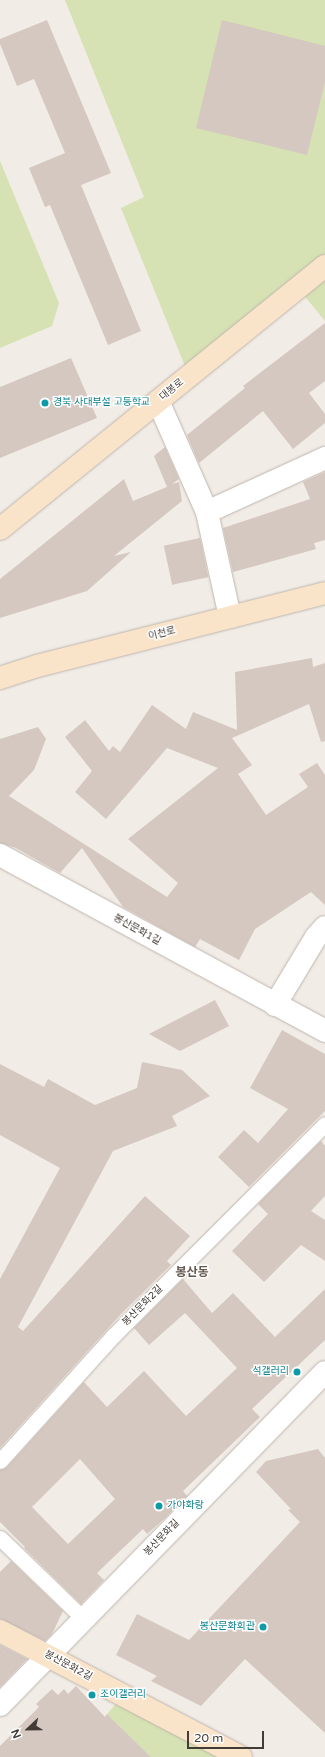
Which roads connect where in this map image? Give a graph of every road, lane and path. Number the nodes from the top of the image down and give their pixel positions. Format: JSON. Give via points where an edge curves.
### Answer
{"nodes":[{"id":1,"x":325,"y":266,"type":"edge"},
{"id":2,"x":158,"y":401,"type":"junction"},
{"id":3,"x":325,"y":458,"type":"edge"},
{"id":4,"x":207,"y":512,"type":"junction"},
{"id":5,"x":0,"y":529,"type":"edge"},
{"id":6,"x":325,"y":593,"type":"edge"},
{"id":7,"x":230,"y":617,"type":"junction"},
{"id":8,"x":0,"y":678,"type":"edge"},
{"id":9,"x":0,"y":855,"type":"edge"},
{"id":10,"x":325,"y":927,"type":"edge"},
{"id":11,"x":274,"y":1005,"type":"junction"},
{"id":12,"x":325,"y":1031,"type":"edge"},
{"id":13,"x":325,"y":1124,"type":"edge"},
{"id":14,"x":325,"y":1372,"type":"edge"},
{"id":15,"x":0,"y":1461,"type":"edge"},
{"id":16,"x":0,"y":1538,"type":"edge"},
{"id":17,"x":84,"y":1619,"type":"junction"},
{"id":18,"x":0,"y":1630,"type":"edge"},
{"id":19,"x":48,"y":1656,"type":"junction"},
{"id":20,"x":0,"y":1705,"type":"edge"},
{"id":21,"x":241,"y":1757,"type":"edge"}],
"edges":[{"from":1,"to":2,"type":"street","name":"대봉로"},
{"from":2,"to":4,"type":"street"},
{"from":2,"to":5,"type":"street","name":"대봉로"},
{"from":3,"to":4,"type":"street"},
{"from":4,"to":7,"type":"street"},
{"from":6,"to":7,"type":"street","name":"이천로"},
{"from":7,"to":8,"type":"street","name":"이천로"},
{"from":9,"to":11,"type":"street","name":"봉산문화1길"},
{"from":10,"to":11,"type":"street","via":[[316,937]]},
{"from":11,"to":12,"type":"street","name":"봉산문화1길"},
{"from":13,"to":15,"type":"lane","name":"봉산문화2길","via":[[114,1334]]},
{"from":14,"to":17,"type":"street","name":"봉산문화길"},
{"from":16,"to":17,"type":"lane"},
{"from":17,"to":19,"type":"street","name":"봉산문화길"},
{"from":18,"to":19,"type":"street","name":"봉산문화2길"},
{"from":19,"to":20,"type":"street","name":"봉산문화길"},
{"from":19,"to":21,"type":"street","name":"봉산문화2길"}]}
